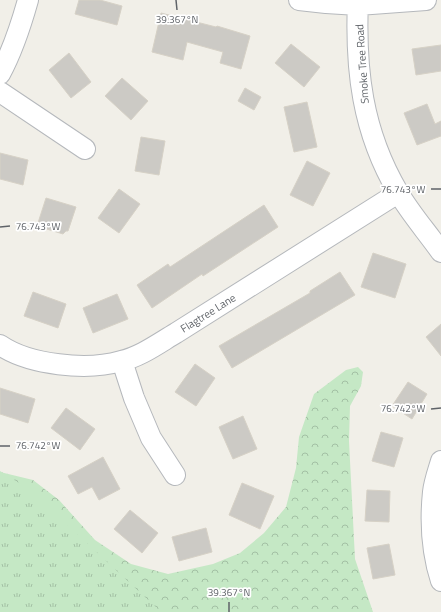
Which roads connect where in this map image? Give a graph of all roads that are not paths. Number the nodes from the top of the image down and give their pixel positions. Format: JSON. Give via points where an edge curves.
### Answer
{"nodes":[{"id":1,"x":28,"y":0,"type":"edge"},
{"id":2,"x":299,"y":0,"type":"edge"},
{"id":3,"x":426,"y":0,"type":"edge"},
{"id":4,"x":358,"y":2,"type":"edge"},
{"id":5,"x":0,"y":74,"type":"edge"},
{"id":6,"x":0,"y":92,"type":"edge"},
{"id":7,"x":85,"y":149,"type":"dead end"},
{"id":8,"x":398,"y":193,"type":"junction"},
{"id":9,"x":441,"y":252,"type":"edge"},
{"id":10,"x":0,"y":345,"type":"edge"},
{"id":11,"x":122,"y":361,"type":"junction"},
{"id":12,"x":441,"y":462,"type":"edge"},
{"id":13,"x":175,"y":475,"type":"dead end"},
{"id":14,"x":441,"y":581,"type":"edge"}],
"edges":[{"from":1,"to":5,"type":"street","via":[[20,28]]},
{"from":2,"to":4,"type":"street","via":[[326,3]]},
{"from":3,"to":4,"type":"street"},
{"from":4,"to":8,"type":"street","name":"Smoke Tree Road","via":[[363,99],[371,133]]},
{"from":6,"to":7,"type":"street"},
{"from":8,"to":9,"type":"street","name":"Smoke Tree Road"},
{"from":8,"to":11,"type":"street","name":"Flagtree Lane","via":[[150,349]]},
{"from":10,"to":11,"type":"street","name":"Flagtree Lane","via":[[22,356],[65,365],[96,365]]},
{"from":11,"to":13,"type":"street","via":[[151,438]]},
{"from":12,"to":14,"type":"street","via":[[433,490],[432,520],[434,551]]}]}
